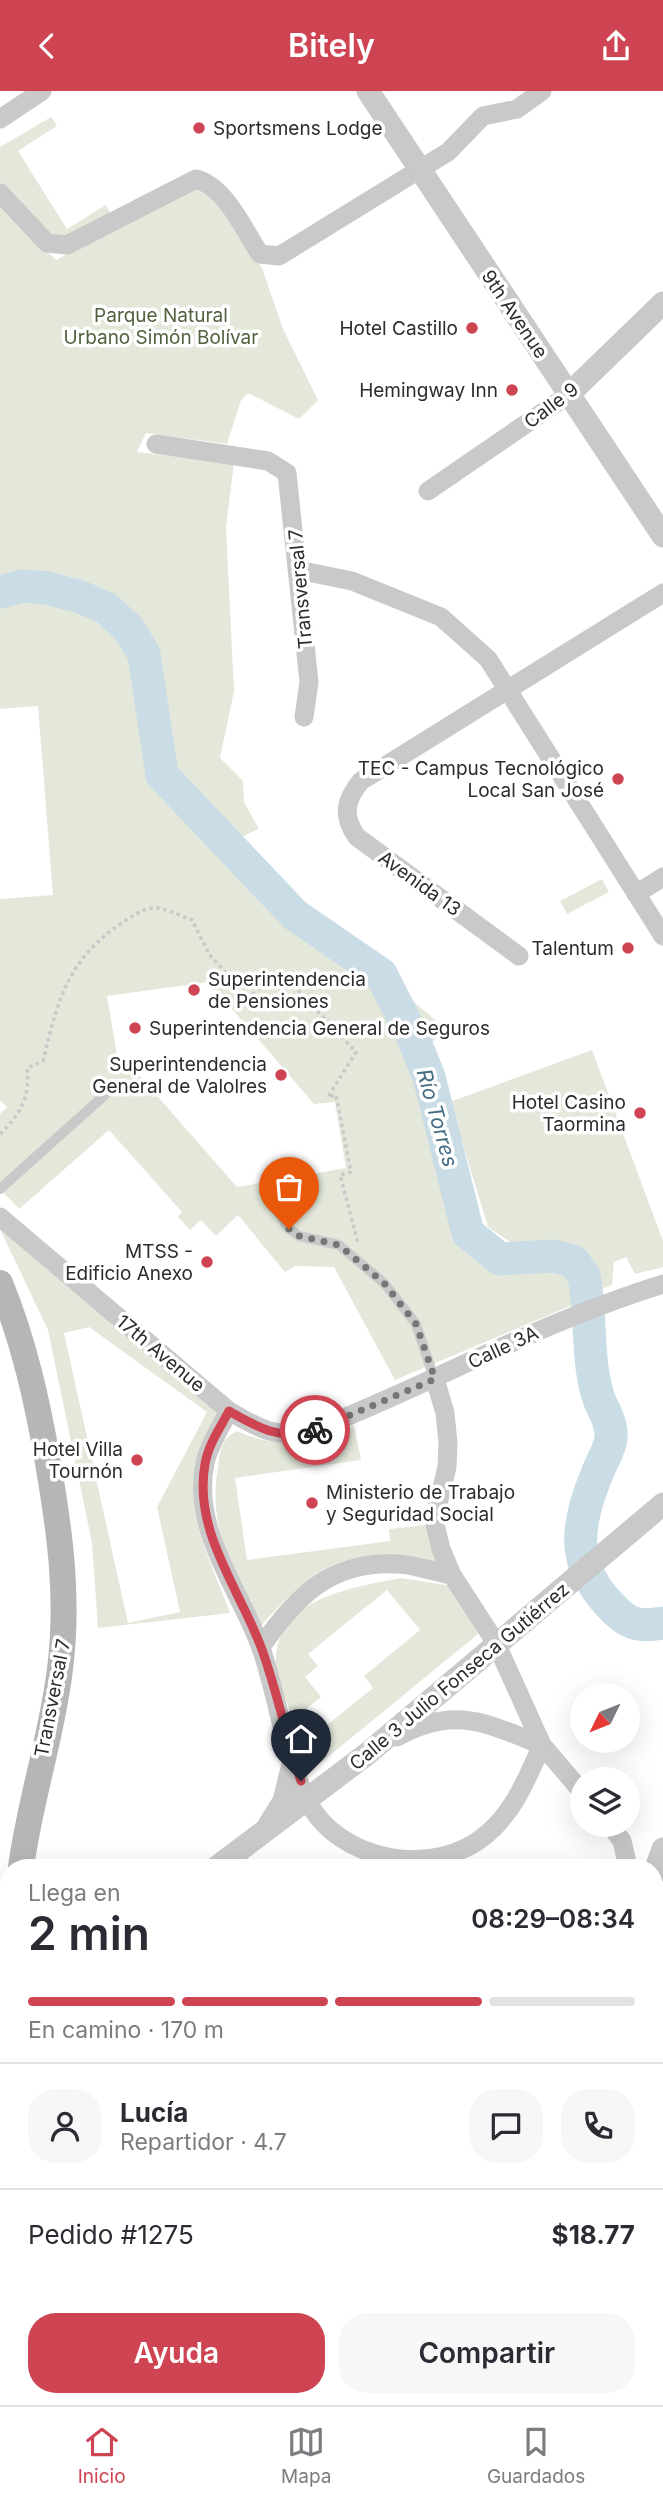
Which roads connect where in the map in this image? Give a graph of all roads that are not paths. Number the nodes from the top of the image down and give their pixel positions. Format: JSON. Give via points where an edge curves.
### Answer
{"nodes":[{"id":1,"x":42,"y":91,"type":"edge"},
{"id":2,"x":368,"y":91,"type":"edge"},
{"id":3,"x":542,"y":91,"type":"edge"},
{"id":4,"x":0,"y":119,"type":"edge"},
{"id":5,"x":419,"y":170,"type":"junction"},
{"id":6,"x":0,"y":193,"type":"edge"},
{"id":7,"x":663,"y":303,"type":"edge"},
{"id":8,"x":568,"y":395,"type":"junction"},
{"id":9,"x":156,"y":444,"type":"dead end"},
{"id":10,"x":428,"y":491,"type":"dead end"},
{"id":11,"x":663,"y":536,"type":"edge"},
{"id":12,"x":298,"y":570,"type":"junction"},
{"id":13,"x":663,"y":593,"type":"edge"},
{"id":14,"x":509,"y":690,"type":"junction"},
{"id":15,"x":304,"y":717,"type":"dead end"},
{"id":16,"x":663,"y":877,"type":"edge"},
{"id":17,"x":636,"y":894,"type":"junction"},
{"id":18,"x":663,"y":936,"type":"edge"},
{"id":19,"x":519,"y":956,"type":"dead end"},
{"id":20,"x":107,"y":1093,"type":"dead end"},
{"id":21,"x":0,"y":1189,"type":"edge"},
{"id":22,"x":274,"y":1189,"type":"dead end"},
{"id":23,"x":0,"y":1217,"type":"edge"},
{"id":24,"x":0,"y":1283,"type":"edge"},
{"id":25,"x":663,"y":1284,"type":"edge"},
{"id":26,"x":435,"y":1379,"type":"junction"},
{"id":27,"x":229,"y":1411,"type":"junction"},
{"id":28,"x":663,"y":1504,"type":"edge"},
{"id":29,"x":452,"y":1575,"type":"junction"},
{"id":30,"x":496,"y":1643,"type":"junction"},
{"id":31,"x":261,"y":1647,"type":"junction"},
{"id":32,"x":541,"y":1745,"type":"junction"},
{"id":33,"x":367,"y":1754,"type":"junction"},
{"id":34,"x":294,"y":1760,"type":"junction"},
{"id":35,"x":570,"y":1778,"type":"edge"},
{"id":36,"x":308,"y":1801,"type":"junction"},
{"id":37,"x":260,"y":1835,"type":"junction"},
{"id":38,"x":618,"y":1837,"type":"edge"},
{"id":39,"x":22,"y":1859,"type":"edge"},
{"id":40,"x":228,"y":1859,"type":"edge"},
{"id":41,"x":406,"y":1859,"type":"edge"},
{"id":42,"x":427,"y":1859,"type":"edge"},
{"id":43,"x":626,"y":1859,"type":"edge"}],
"edges":[{"from":1,"to":4,"type":"street"},
{"from":2,"to":5,"type":"street","name":"9th Avenue"},
{"from":3,"to":5,"type":"street","via":[[517,109],[483,116],[449,152]]},
{"from":5,"to":6,"type":"street","via":[[269,257],[260,254],[218,192],[196,179],[67,245],[56,246],[47,243]]},
{"from":5,"to":8,"type":"street","name":"9th Avenue"},
{"from":7,"to":8,"type":"street","name":"Calle 9"},
{"from":8,"to":10,"type":"street","name":"Calle 9"},
{"from":8,"to":11,"type":"street","name":"9th Avenue"},
{"from":9,"to":12,"type":"street","name":"Transversal 7","via":[[279,465],[290,482]]},
{"from":12,"to":14,"type":"street","via":[[352,581],[441,617],[488,659]]},
{"from":12,"to":15,"type":"street","name":"Transversal 7","via":[[309,682]]},
{"from":13,"to":14,"type":"street"},
{"from":14,"to":17,"type":"street"},
{"from":14,"to":19,"type":"street","name":"Avenida 13","via":[[361,781],[349,796],[346,813],[357,837]]},
{"from":16,"to":17,"type":"street"},
{"from":17,"to":18,"type":"street"},
{"from":20,"to":21,"type":"lane"},
{"from":22,"to":26,"type":"lane","via":[[279,1213],[289,1229],[299,1236],[339,1245],[384,1283],[416,1324]]},
{"from":23,"to":27,"type":"street","name":"17th Avenue"},
{"from":24,"to":39,"type":"main road","name":"Transversal 7","via":[[34,1386],[61,1539],[65,1590],[60,1673]]},
{"from":25,"to":26,"type":"street","name":"Calle 3A","via":[[572,1315]]},
{"from":26,"to":27,"type":"street","name":"Calle 3A","via":[[307,1433],[283,1436]]},
{"from":26,"to":29,"type":"street","via":[[448,1443],[434,1520]]},
{"from":27,"to":31,"type":"street","via":[[204,1466],[207,1514],[216,1552]]},
{"from":28,"to":30,"type":"street","name":"Calle 3 Julio Fonseca Gutiérrez"},
{"from":29,"to":30,"type":"street"},
{"from":29,"to":31,"type":"street","via":[[399,1564],[328,1577],[303,1594]]},
{"from":30,"to":32,"type":"street"},
{"from":30,"to":33,"type":"street","name":"Calle 3 Julio Fonseca Gutiérrez"},
{"from":31,"to":34,"type":"street"},
{"from":32,"to":33,"type":"street","via":[[458,1718],[424,1722]]},
{"from":32,"to":35,"type":"street"},
{"from":32,"to":42,"type":"street","via":[[509,1812],[485,1836],[456,1852]]},
{"from":33,"to":36,"type":"street","name":"Calle 3 Julio Fonseca Gutiérrez"},
{"from":34,"to":36,"type":"street"},
{"from":34,"to":37,"type":"street","via":[[284,1801]]},
{"from":36,"to":37,"type":"street","name":"Calle 3 Julio Fonseca Gutiérrez"},
{"from":36,"to":41,"type":"street","via":[[329,1828],[357,1847]]},
{"from":37,"to":40,"type":"street","name":"Calle 3 Julio Fonseca Gutiérrez"},
{"from":38,"to":43,"type":"street"}]}
